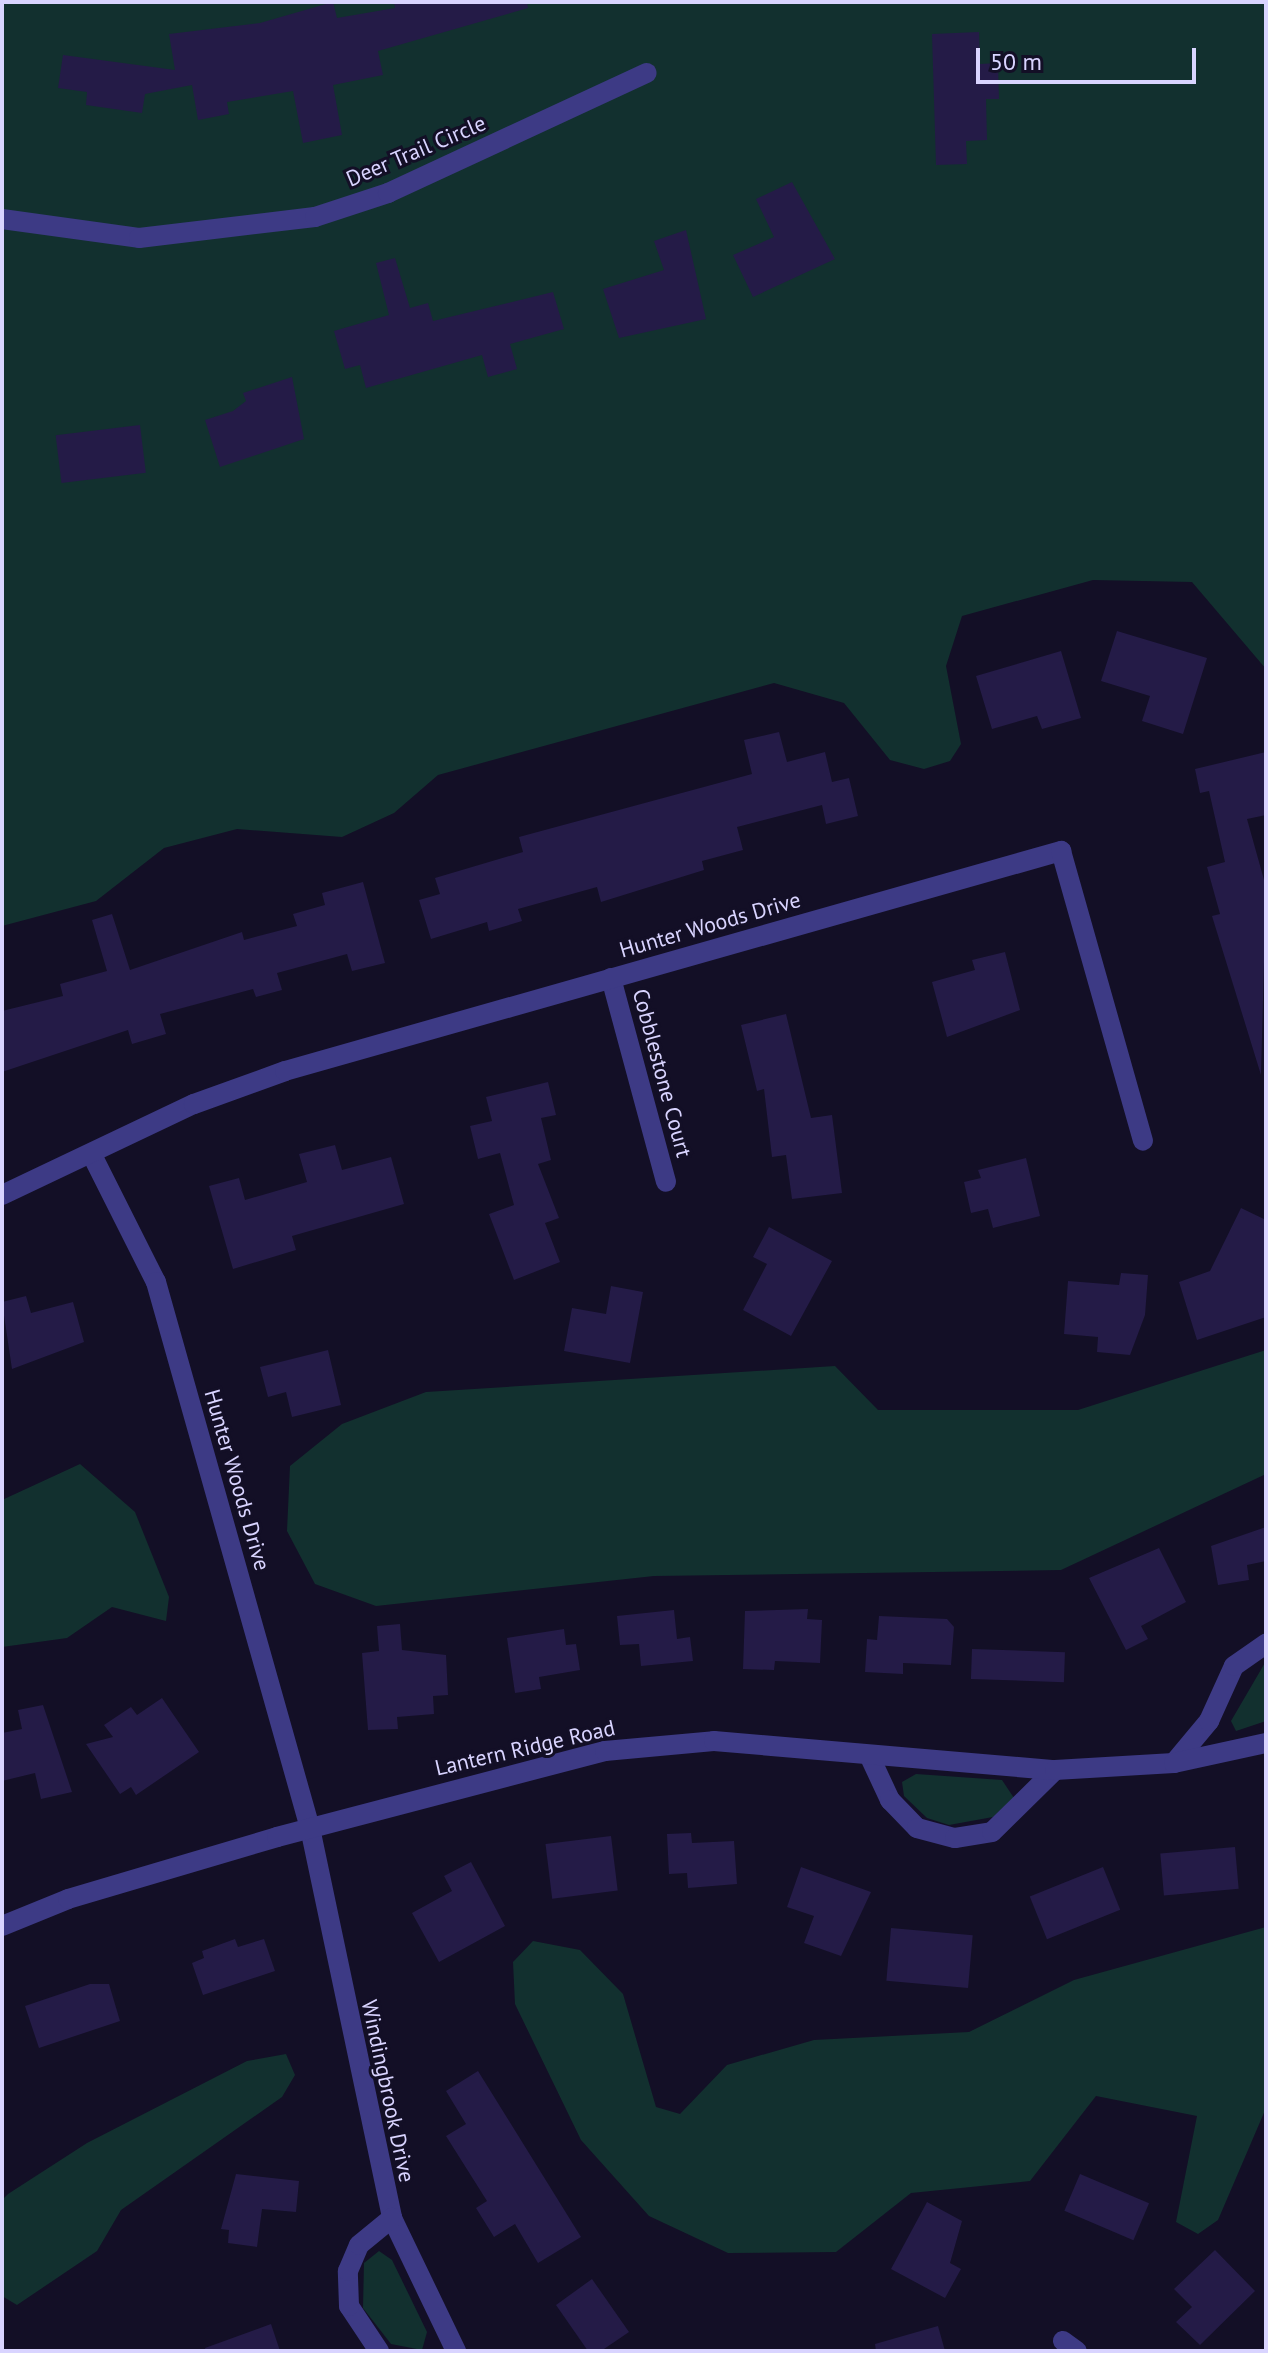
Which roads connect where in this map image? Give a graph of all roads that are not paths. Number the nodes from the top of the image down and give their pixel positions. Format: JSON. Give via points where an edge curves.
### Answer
{"nodes":[{"id":1,"x":646,"y":73,"type":"dead end"},
{"id":2,"x":2,"y":219,"type":"edge"},
{"id":3,"x":611,"y":978,"type":"junction"},
{"id":4,"x":1143,"y":1141,"type":"dead end"},
{"id":5,"x":92,"y":1155,"type":"junction"},
{"id":6,"x":666,"y":1182,"type":"dead end"},
{"id":7,"x":2,"y":1195,"type":"edge"},
{"id":8,"x":1266,"y":1644,"type":"edge"},
{"id":9,"x":1266,"y":1743,"type":"edge"},
{"id":10,"x":869,"y":1755,"type":"junction"},
{"id":11,"x":1174,"y":1763,"type":"junction"},
{"id":12,"x":1055,"y":1770,"type":"junction"},
{"id":13,"x":310,"y":1828,"type":"junction"},
{"id":14,"x":2,"y":1926,"type":"edge"},
{"id":15,"x":392,"y":2218,"type":"junction"},
{"id":16,"x":379,"y":2351,"type":"edge"},
{"id":17,"x":456,"y":2351,"type":"edge"}],
"edges":[{"from":1,"to":2,"type":"street","name":"Deer Trail Circle","via":[[388,193],[315,217],[139,238]]},
{"from":3,"to":4,"type":"street","name":"Hunter Woods Drive","via":[[1061,851]]},
{"from":3,"to":5,"type":"street","name":"Hunter Woods Drive","via":[[285,1071],[194,1104]]},
{"from":3,"to":6,"type":"street","name":"Cobblestone Court"},
{"from":5,"to":7,"type":"street","name":"Hunter Woods Drive"},
{"from":5,"to":13,"type":"street","name":"Hunter Woods Drive","via":[[156,1282]]},
{"from":8,"to":11,"type":"street","via":[[1234,1666],[1209,1721]]},
{"from":9,"to":11,"type":"street","name":"Lantern Ridge Road"},
{"from":10,"to":12,"type":"street","name":"Lantern Ridge Road"},
{"from":10,"to":12,"type":"street","via":[[890,1800],[917,1828],[955,1838],[992,1832]]},
{"from":10,"to":13,"type":"street","name":"Lantern Ridge Road","via":[[714,1741],[605,1751]]},
{"from":11,"to":12,"type":"street","name":"Lantern Ridge Road"},
{"from":13,"to":14,"type":"street","name":"Lantern Ridge Road","via":[[68,1899]]},
{"from":13,"to":15,"type":"street","name":"Windingbrook Drive"},
{"from":15,"to":16,"type":"street","via":[[359,2245],[348,2271],[349,2306]]},
{"from":15,"to":17,"type":"street","name":"Windingbrook Drive"}]}
